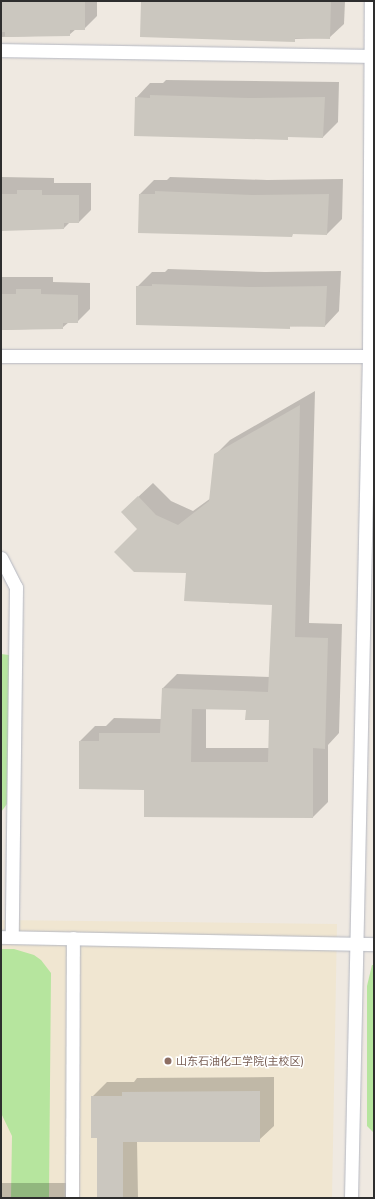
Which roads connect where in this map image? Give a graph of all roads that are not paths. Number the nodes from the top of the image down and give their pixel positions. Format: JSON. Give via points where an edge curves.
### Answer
{"nodes":[{"id":1,"x":371,"y":1,"type":"edge"},
{"id":2,"x":1,"y":50,"type":"edge"},
{"id":3,"x":370,"y":56,"type":"junction"},
{"id":4,"x":1,"y":356,"type":"edge"},
{"id":5,"x":372,"y":356,"type":"edge"},
{"id":6,"x":1,"y":558,"type":"edge"},
{"id":7,"x":7,"y":937,"type":"edge"},
{"id":8,"x":74,"y":938,"type":"junction"},
{"id":9,"x":374,"y":944,"type":"edge"},
{"id":10,"x":355,"y":945,"type":"junction"},
{"id":11,"x":72,"y":1198,"type":"edge"},
{"id":12,"x":351,"y":1198,"type":"edge"}],
"edges":[{"from":1,"to":3,"type":"lane"},
{"from":2,"to":3,"type":"lane"},
{"from":3,"to":5,"type":"lane"},
{"from":4,"to":5,"type":"lane"},
{"from":5,"to":10,"type":"lane"},
{"from":6,"to":7,"type":"lane","via":[[16,587]]},
{"from":7,"to":8,"type":"lane"},
{"from":8,"to":10,"type":"lane"},
{"from":8,"to":11,"type":"lane"},
{"from":9,"to":10,"type":"lane"},
{"from":10,"to":12,"type":"lane"}]}
